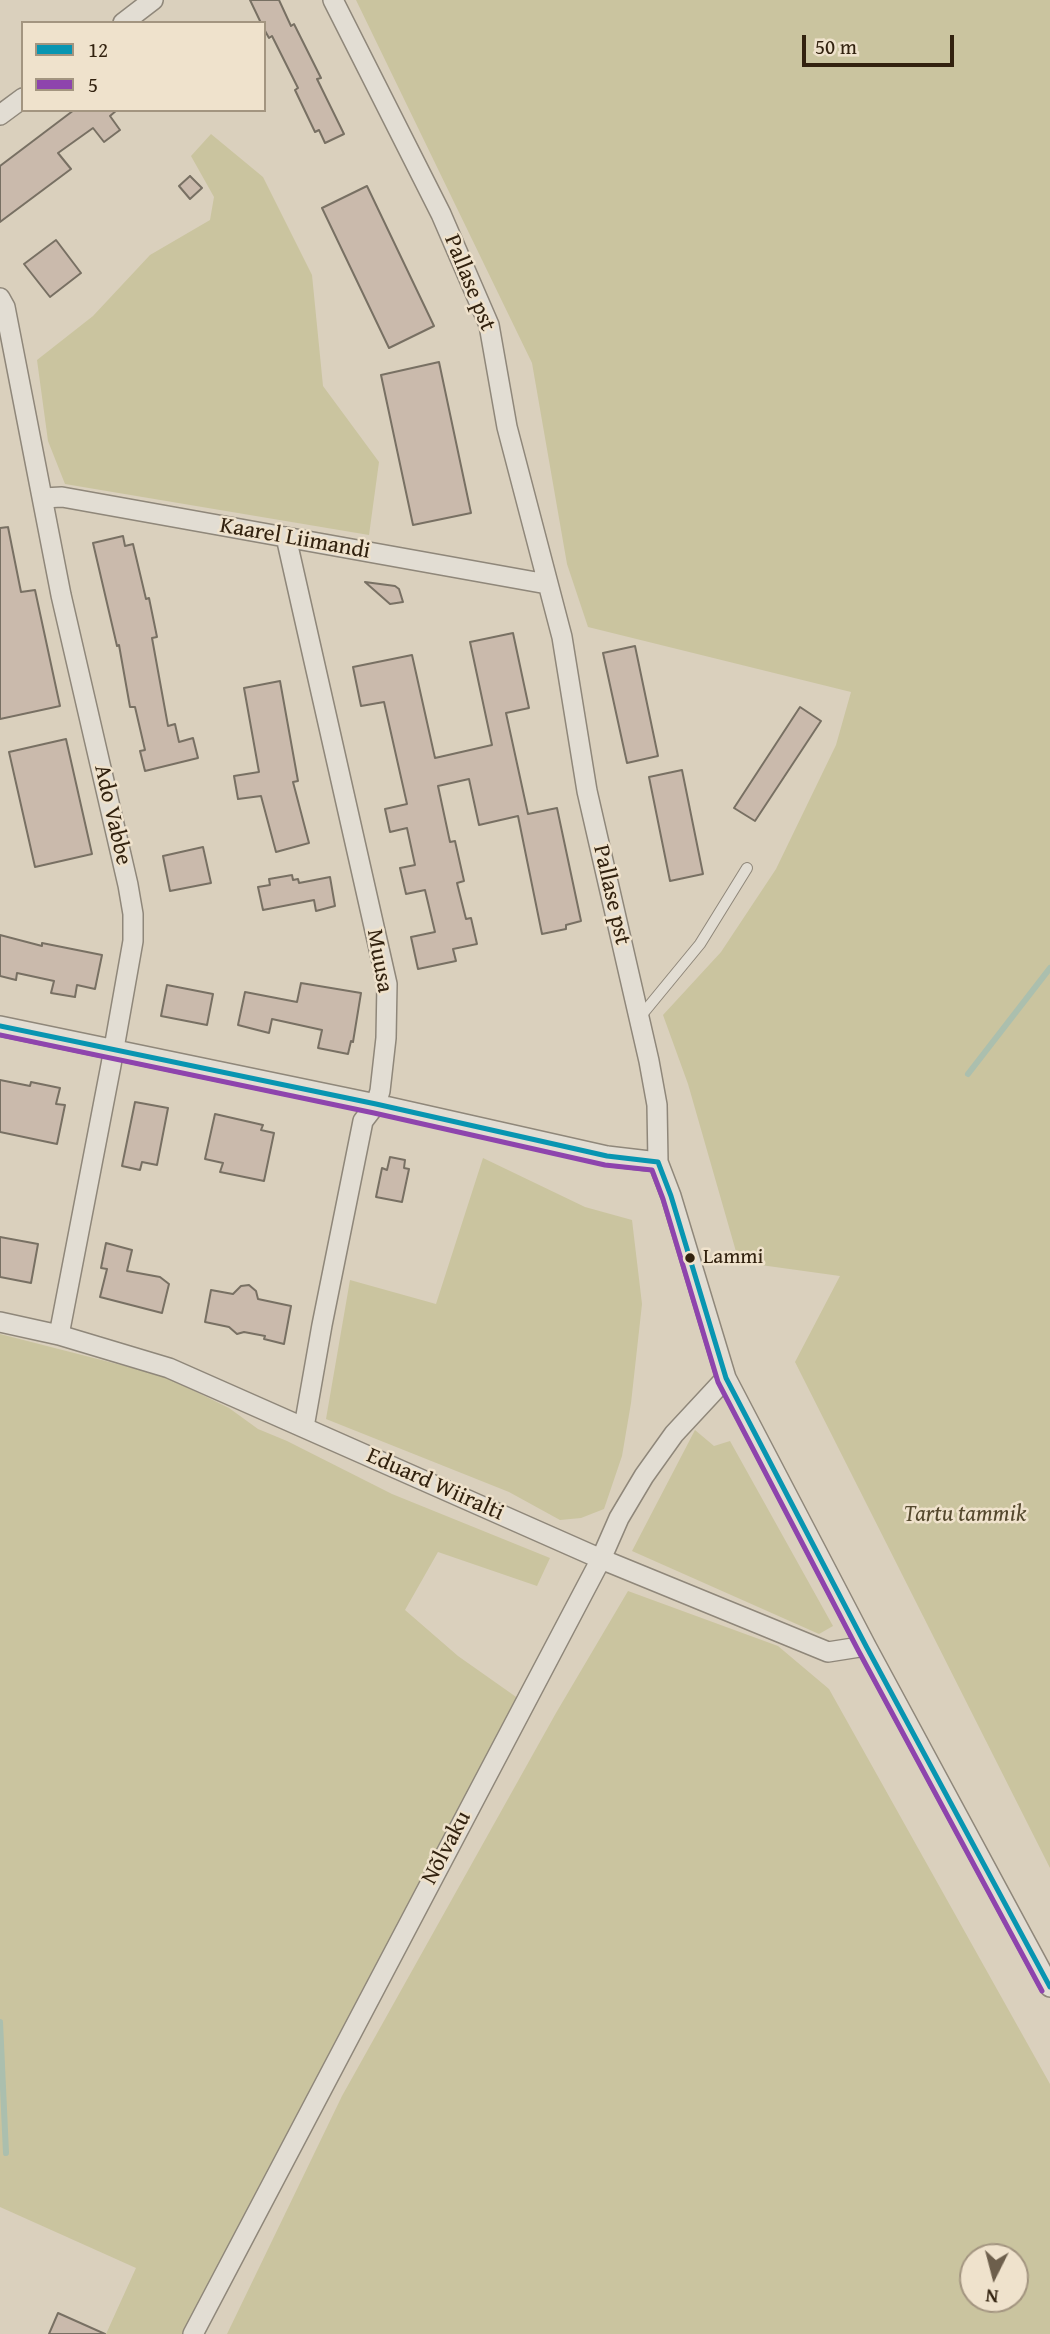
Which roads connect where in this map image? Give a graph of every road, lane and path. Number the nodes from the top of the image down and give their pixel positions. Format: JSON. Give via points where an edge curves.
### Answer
{"nodes":[{"id":1,"x":153,"y":0,"type":"edge"},
{"id":2,"x":333,"y":0,"type":"edge"},
{"id":3,"x":126,"y":21,"type":"edge"},
{"id":4,"x":21,"y":99,"type":"edge"},
{"id":5,"x":0,"y":115,"type":"edge"},
{"id":6,"x":0,"y":298,"type":"edge"},
{"id":7,"x":43,"y":498,"type":"junction"},
{"id":8,"x":286,"y":537,"type":"junction"},
{"id":9,"x":547,"y":584,"type":"junction"},
{"id":10,"x":747,"y":868,"type":"dead end"},
{"id":11,"x":639,"y":1017,"type":"junction"},
{"id":12,"x":0,"y":1026,"type":"edge"},
{"id":13,"x":113,"y":1049,"type":"junction"},
{"id":14,"x":376,"y":1104,"type":"junction"},
{"id":15,"x":658,"y":1162,"type":"junction"},
{"id":16,"x":0,"y":1322,"type":"edge"},
{"id":17,"x":59,"y":1335,"type":"junction"},
{"id":18,"x":726,"y":1378,"type":"junction"},
{"id":19,"x":304,"y":1427,"type":"junction"},
{"id":20,"x":601,"y":1559,"type":"junction"},
{"id":21,"x":866,"y":1646,"type":"junction"},
{"id":22,"x":1050,"y":1987,"type":"edge"},
{"id":23,"x":193,"y":2334,"type":"edge"}],
"edges":[{"from":1,"to":3,"type":"street"},
{"from":2,"to":9,"type":"street","name":"Pallase pst","via":[[441,214],[489,325],[507,427]]},
{"from":4,"to":5,"type":"street"},
{"from":6,"to":7,"type":"street","name":"Ado Vabbe"},
{"from":7,"to":8,"type":"street","name":"Kaarel Liimandi","via":[[62,497]]},
{"from":7,"to":13,"type":"street","name":"Ado Vabbe","via":[[133,914],[133,942]]},
{"from":8,"to":9,"type":"street","name":"Kaarel Liimandi"},
{"from":8,"to":14,"type":"street","name":"Muusa","via":[[387,984],[384,1070]]},
{"from":9,"to":11,"type":"street","name":"Pallase pst","via":[[562,638],[587,791]]},
{"from":10,"to":11,"type":"lane","via":[[700,944]]},
{"from":11,"to":15,"type":"street","name":"Pallase pst","via":[[657,1105]]},
{"from":12,"to":13,"type":"street"},
{"from":13,"to":14,"type":"street"},
{"from":13,"to":17,"type":"street","name":"Ado Vabbe"},
{"from":14,"to":15,"type":"street","via":[[607,1156]]},
{"from":14,"to":19,"type":"street","name":"Muusa","via":[[363,1121]]},
{"from":15,"to":18,"type":"street"},
{"from":16,"to":17,"type":"street","name":"Eduard Wiiralti"},
{"from":17,"to":19,"type":"street","name":"Eduard Wiiralti","via":[[169,1368]]},
{"from":18,"to":20,"type":"street","name":"Nõlvaku","via":[[674,1434],[644,1476]]},
{"from":18,"to":21,"type":"street"},
{"from":19,"to":20,"type":"street","name":"Eduard Wiiralti"},
{"from":20,"to":21,"type":"street","name":"Eduard Wiiralti","via":[[828,1652]]},
{"from":20,"to":23,"type":"street","name":"Nõlvaku"},
{"from":21,"to":22,"type":"street"}]}
